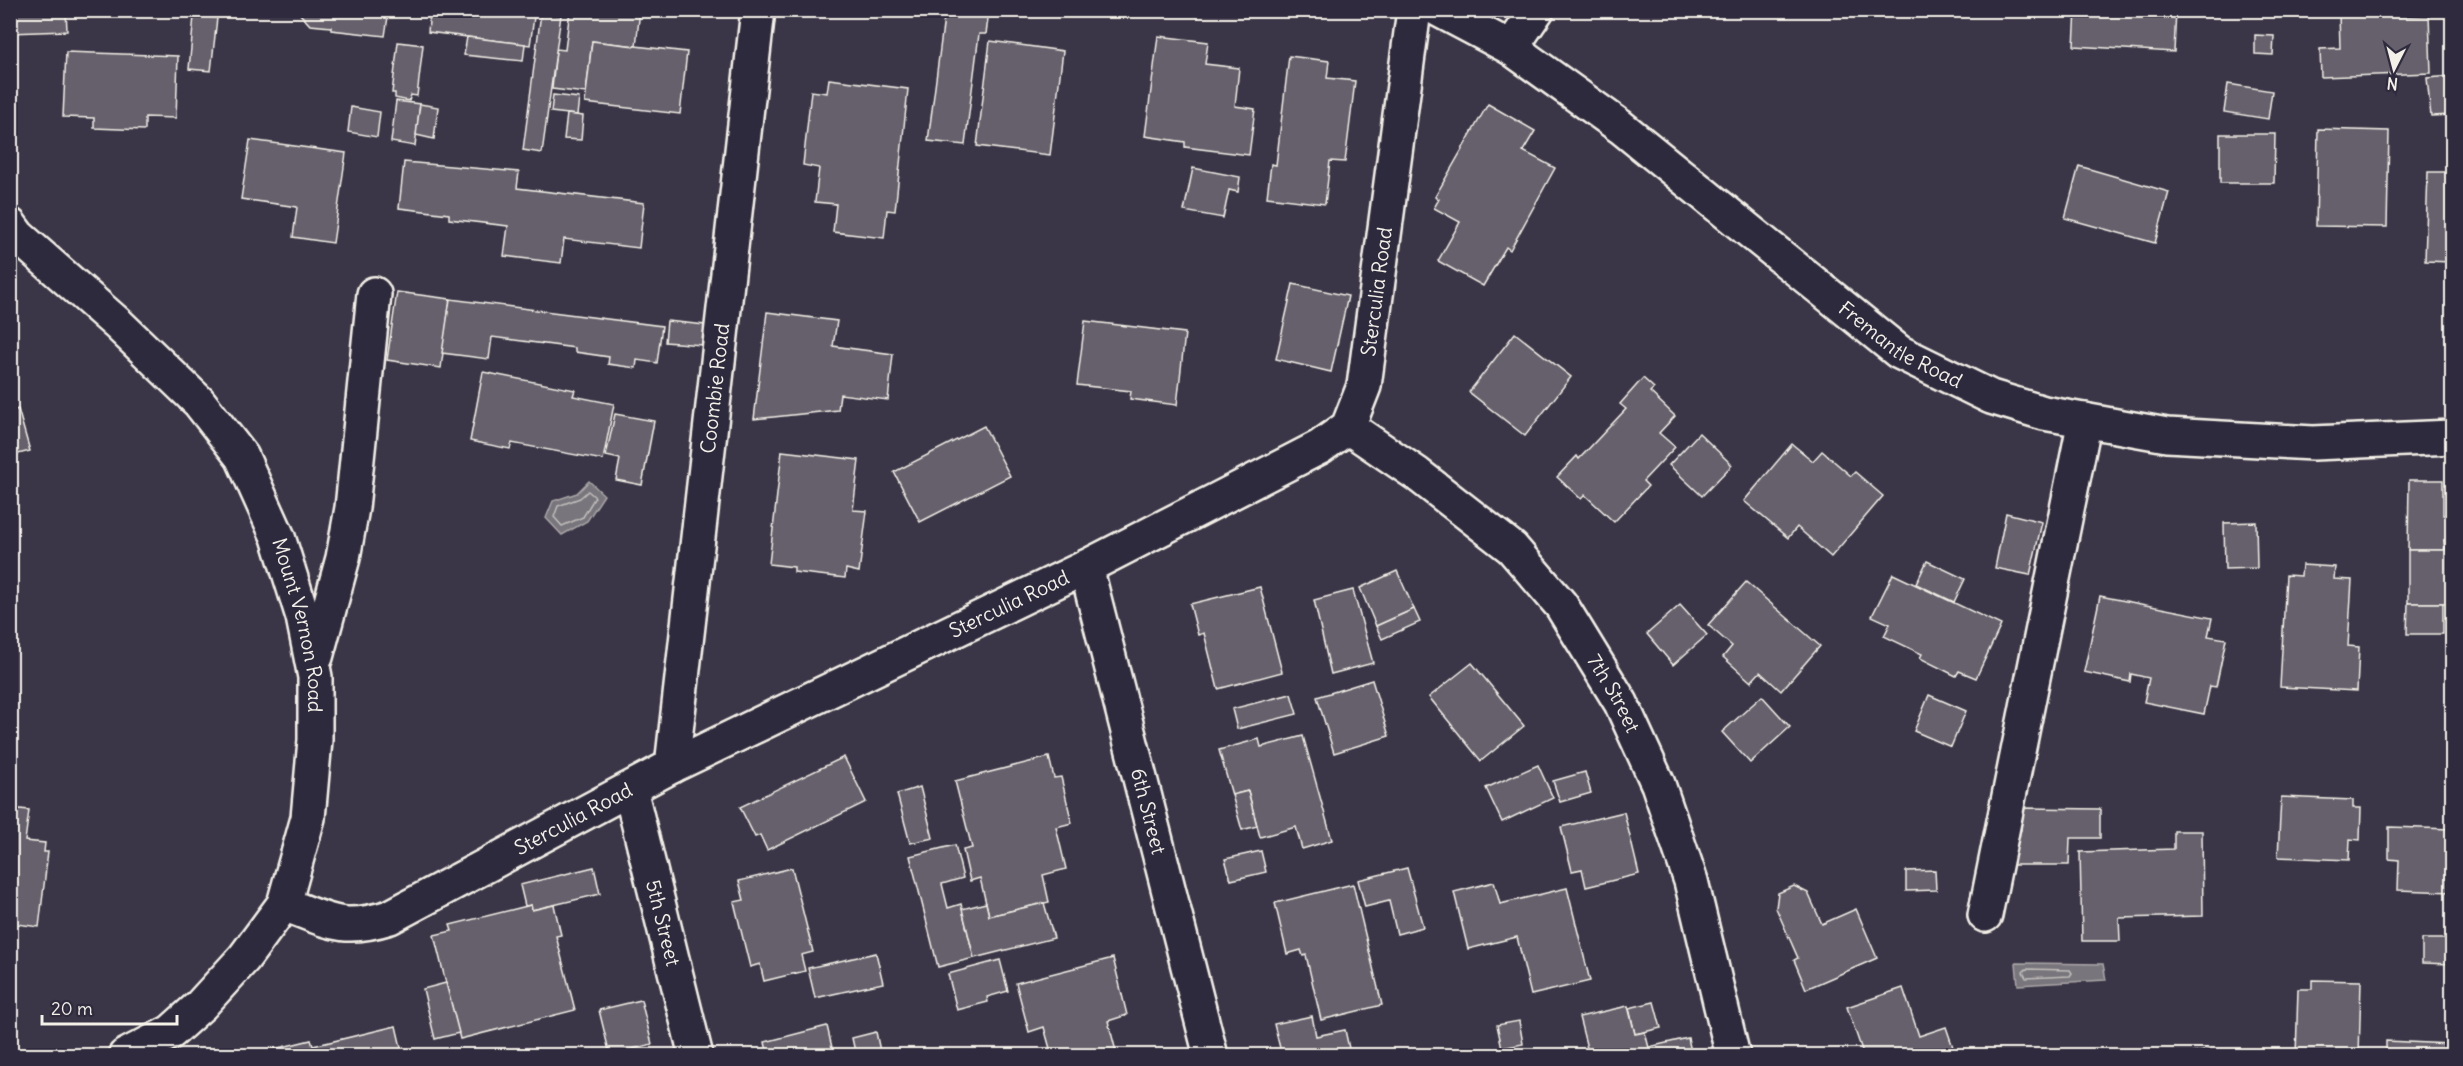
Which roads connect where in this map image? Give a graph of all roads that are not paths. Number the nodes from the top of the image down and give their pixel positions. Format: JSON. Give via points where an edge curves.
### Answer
{"nodes":[{"id":1,"x":758,"y":10,"type":"edge"},
{"id":2,"x":1414,"y":10,"type":"edge"},
{"id":3,"x":1439,"y":10,"type":"edge"},
{"id":4,"x":1537,"y":10,"type":"edge"},
{"id":5,"x":1510,"y":48,"type":"junction"},
{"id":6,"x":10,"y":225,"type":"edge"},
{"id":7,"x":374,"y":294,"type":"dead end"},
{"id":8,"x":2085,"y":420,"type":"junction"},
{"id":9,"x":1348,"y":427,"type":"junction"},
{"id":10,"x":2452,"y":437,"type":"edge"},
{"id":11,"x":1086,"y":567,"type":"junction"},
{"id":12,"x":313,"y":667,"type":"junction"},
{"id":13,"x":672,"y":766,"type":"junction"},
{"id":14,"x":630,"y":789,"type":"junction"},
{"id":15,"x":284,"y":904,"type":"junction"},
{"id":16,"x":1985,"y":915,"type":"dead end"},
{"id":17,"x":174,"y":1044,"type":"edge"},
{"id":18,"x":125,"y":1056,"type":"edge"},
{"id":19,"x":696,"y":1056,"type":"edge"},
{"id":20,"x":1211,"y":1056,"type":"edge"},
{"id":21,"x":1733,"y":1056,"type":"edge"}],
"edges":[{"from":1,"to":13,"type":"street","name":"Coombie Road"},
{"from":2,"to":9,"type":"street","name":"Sterculia Road","via":[[1364,386]]},
{"from":3,"to":5,"type":"street","name":"Fremantle Road"},
{"from":4,"to":5,"type":"street"},
{"from":5,"to":8,"type":"street","name":"Fremantle Road","via":[[1621,127],[1899,352],[1991,397]]},
{"from":6,"to":12,"type":"street","name":"Mount Vernon Road","via":[[199,402],[242,457],[279,537]]},
{"from":7,"to":12,"type":"street","via":[[343,558]]},
{"from":8,"to":10,"type":"street","name":"Fremantle Road","via":[[2167,435],[2313,443]]},
{"from":8,"to":16,"type":"street"},
{"from":9,"to":11,"type":"street","name":"Sterculia Road","via":[[1320,447]]},
{"from":9,"to":21,"type":"street","name":"7th Street","via":[[1417,474],[1512,548],[1561,605],[1621,703],[1658,784],[1691,881]]},
{"from":11,"to":13,"type":"street","name":"Sterculia Road"},
{"from":11,"to":20,"type":"street","name":"6th Street"},
{"from":12,"to":15,"type":"street","name":"Mount Vernon Road","via":[[315,740],[308,818]]},
{"from":13,"to":14,"type":"street","name":"Sterculia Road"},
{"from":14,"to":15,"type":"street","name":"Sterculia Road","via":[[390,916],[363,925],[333,923]]},
{"from":14,"to":19,"type":"street","name":"5th Street"},
{"from":15,"to":17,"type":"street","name":"Mount Vernon Road"},
{"from":17,"to":18,"type":"street","name":"Mount Vernon Road"}]}
